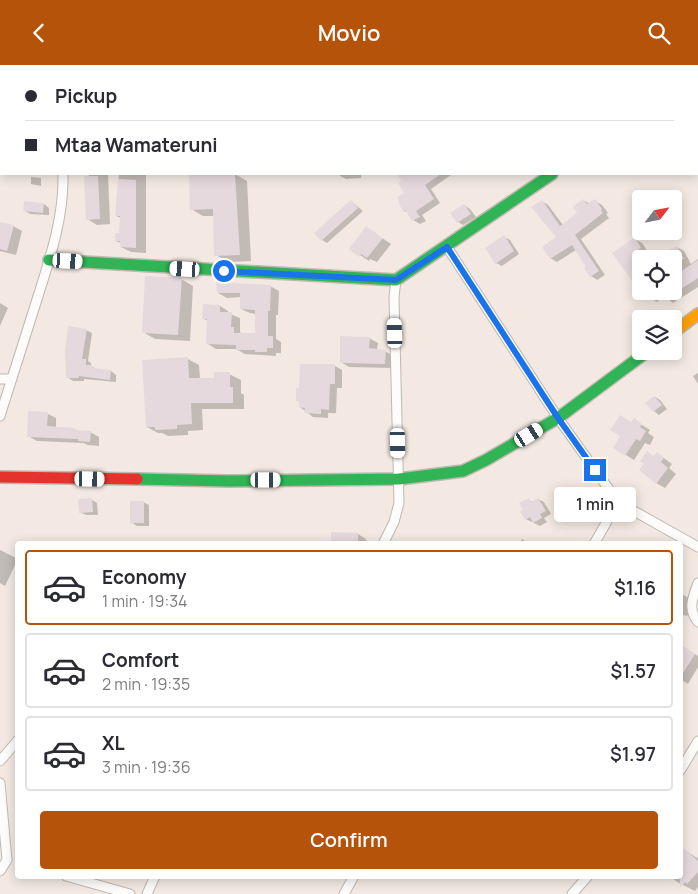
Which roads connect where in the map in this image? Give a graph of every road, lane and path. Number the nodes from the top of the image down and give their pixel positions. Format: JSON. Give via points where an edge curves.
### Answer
{"nodes":[{"id":1,"x":63,"y":175,"type":"edge"},
{"id":2,"x":551,"y":175,"type":"edge"},
{"id":3,"x":447,"y":247,"type":"junction"},
{"id":4,"x":49,"y":260,"type":"junction"},
{"id":5,"x":396,"y":280,"type":"junction"},
{"id":6,"x":697,"y":316,"type":"edge"},
{"id":7,"x":682,"y":326,"type":"edge"},
{"id":8,"x":636,"y":360,"type":"edge"},
{"id":9,"x":0,"y":379,"type":"edge"},
{"id":10,"x":12,"y":379,"type":"junction"},
{"id":11,"x":0,"y":415,"type":"edge"},
{"id":12,"x":558,"y":418,"type":"junction"},
{"id":13,"x":0,"y":477,"type":"edge"},
{"id":14,"x":399,"y":479,"type":"junction"},
{"id":15,"x":618,"y":502,"type":"junction"},
{"id":16,"x":384,"y":541,"type":"edge"},
{"id":17,"x":596,"y":541,"type":"edge"},
{"id":18,"x":698,"y":547,"type":"edge"},
{"id":19,"x":698,"y":583,"type":"edge"},
{"id":20,"x":698,"y":622,"type":"edge"},
{"id":21,"x":698,"y":741,"type":"edge"},
{"id":22,"x":15,"y":744,"type":"edge"},
{"id":23,"x":0,"y":761,"type":"edge"},
{"id":24,"x":683,"y":766,"type":"edge"},
{"id":25,"x":0,"y":783,"type":"edge"},
{"id":26,"x":7,"y":860,"type":"junction"},
{"id":27,"x":15,"y":862,"type":"edge"},
{"id":28,"x":0,"y":871,"type":"edge"},
{"id":29,"x":77,"y":879,"type":"edge"},
{"id":30,"x":154,"y":879,"type":"edge"},
{"id":31,"x":352,"y":879,"type":"edge"},
{"id":32,"x":585,"y":879,"type":"edge"},
{"id":33,"x":130,"y":894,"type":"edge"},
{"id":34,"x":146,"y":894,"type":"edge"},
{"id":35,"x":344,"y":894,"type":"edge"},
{"id":36,"x":572,"y":894,"type":"edge"}],
"edges":[{"from":1,"to":4,"type":"street","via":[[64,196]]},
{"from":2,"to":3,"type":"street"},
{"from":3,"to":5,"type":"street"},
{"from":3,"to":12,"type":"street"},
{"from":4,"to":5,"type":"street"},
{"from":4,"to":10,"type":"street"},
{"from":5,"to":14,"type":"street"},
{"from":6,"to":7,"type":"street"},
{"from":8,"to":12,"type":"street"},
{"from":9,"to":10,"type":"street"},
{"from":10,"to":11,"type":"street"},
{"from":12,"to":14,"type":"street","via":[[463,471]]},
{"from":12,"to":15,"type":"street"},
{"from":13,"to":14,"type":"street","via":[[218,481]]},
{"from":14,"to":16,"type":"street","via":[[399,503]]},
{"from":15,"to":17,"type":"street"},
{"from":15,"to":18,"type":"street"},
{"from":19,"to":20,"type":"street","via":[[691,601],[691,610]]},
{"from":21,"to":24,"type":"street"},
{"from":22,"to":23,"type":"street"},
{"from":25,"to":26,"type":"street"},
{"from":26,"to":27,"type":"street"},
{"from":26,"to":28,"type":"street"},
{"from":29,"to":33,"type":"street"},
{"from":30,"to":34,"type":"street"},
{"from":31,"to":35,"type":"street"},
{"from":32,"to":36,"type":"street"}]}
